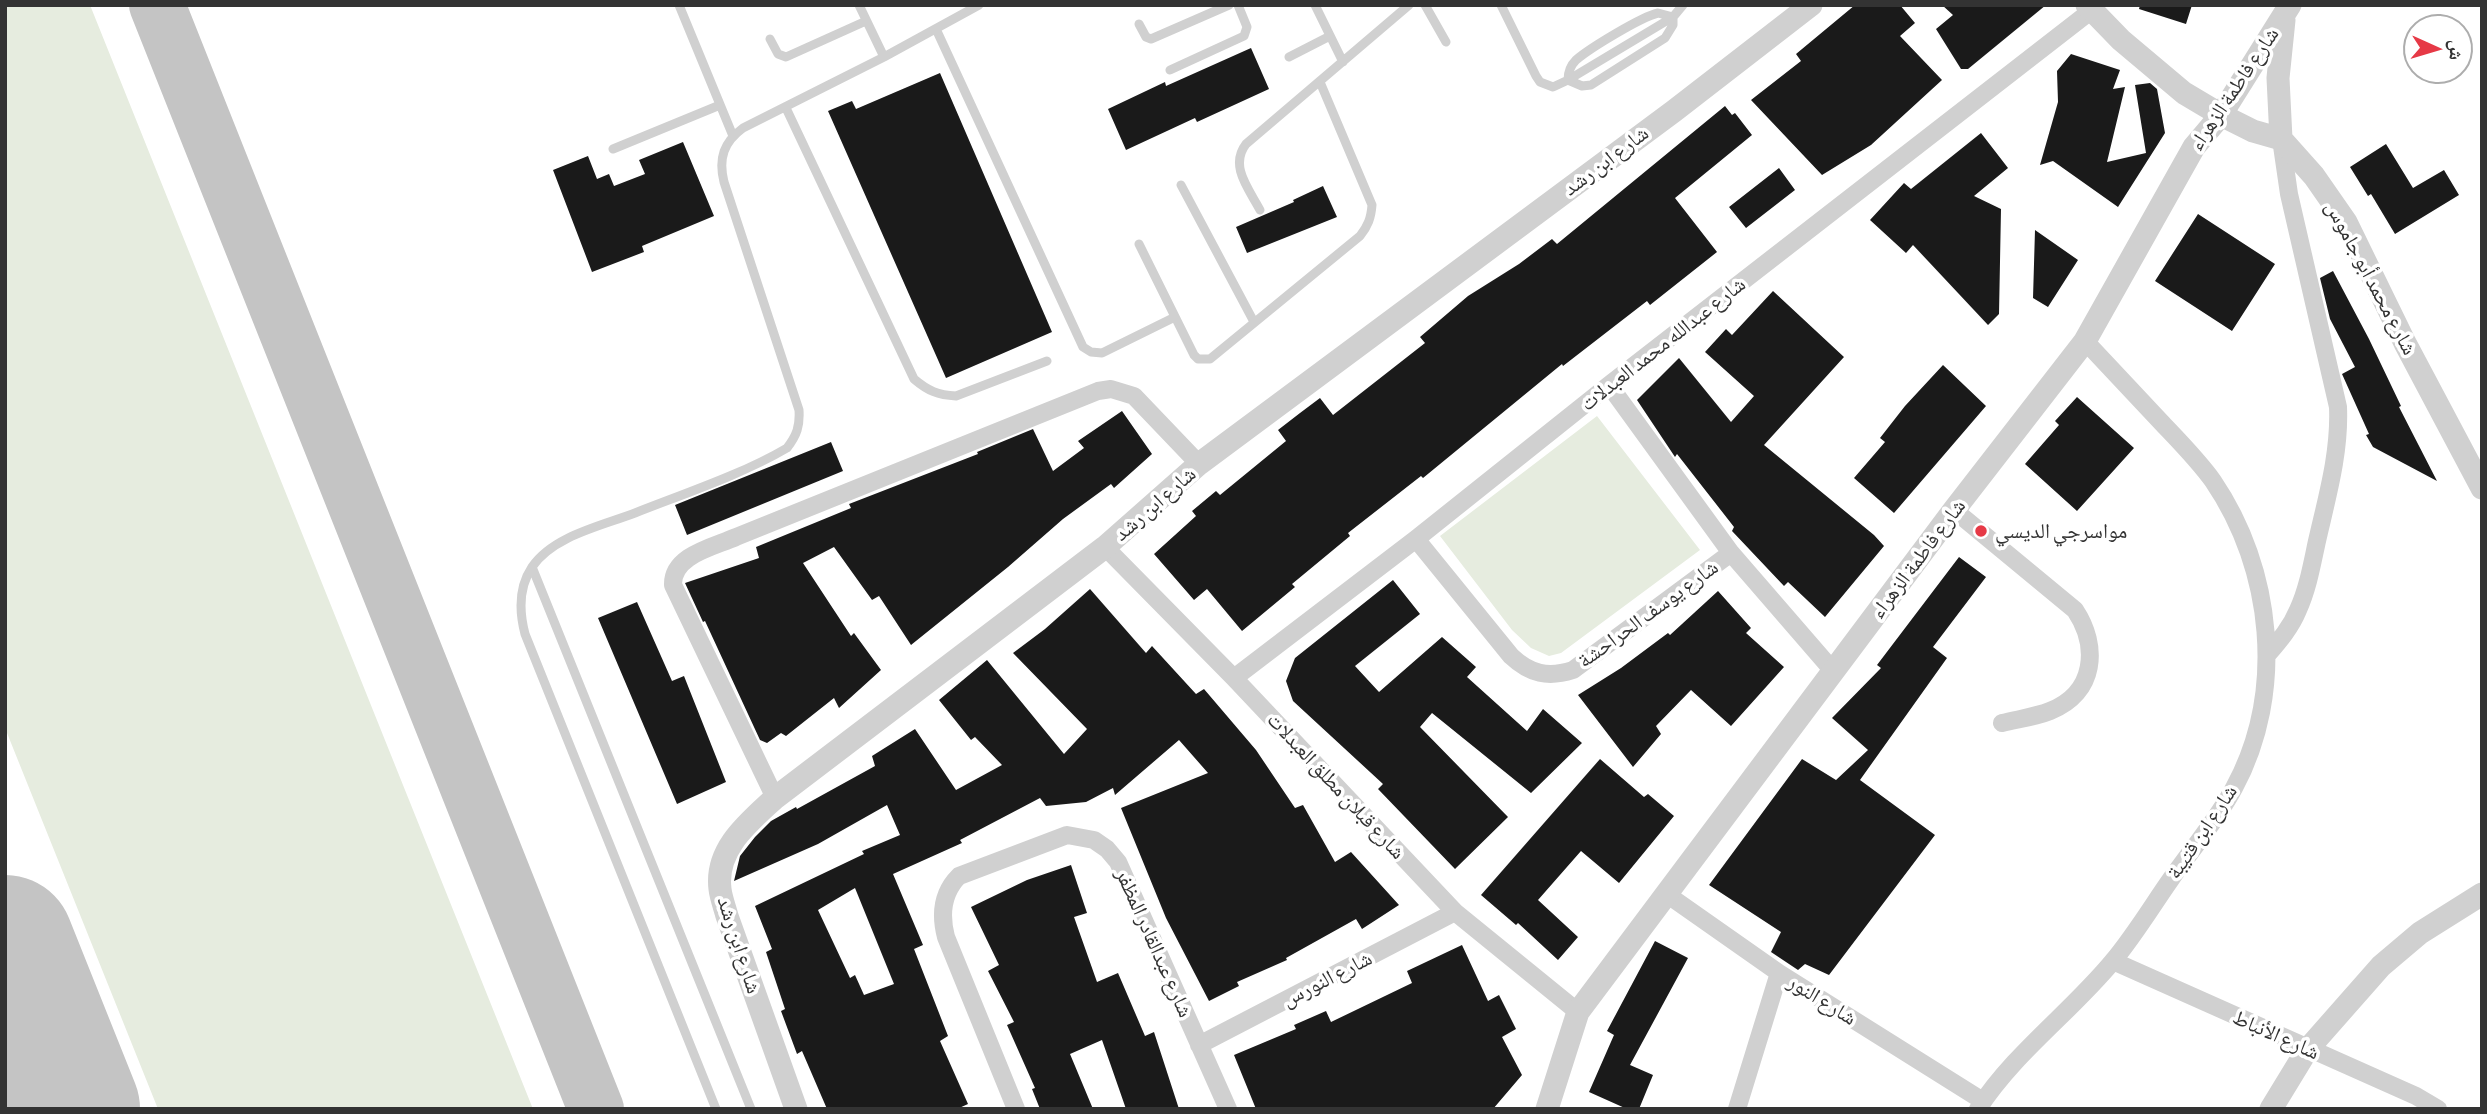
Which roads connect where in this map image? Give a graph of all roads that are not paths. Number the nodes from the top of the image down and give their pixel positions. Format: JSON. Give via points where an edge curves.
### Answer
{"nodes":[{"id":1,"x":679,"y":5,"type":"edge"},
{"id":2,"x":859,"y":5,"type":"edge"},
{"id":3,"x":979,"y":5,"type":"edge"},
{"id":4,"x":1229,"y":5,"type":"edge"},
{"id":5,"x":1238,"y":5,"type":"edge"},
{"id":6,"x":1315,"y":5,"type":"edge"},
{"id":7,"x":1409,"y":5,"type":"edge"},
{"id":8,"x":1425,"y":5,"type":"edge"},
{"id":9,"x":1501,"y":5,"type":"edge"},
{"id":10,"x":1683,"y":5,"type":"edge"},
{"id":11,"x":1811,"y":5,"type":"edge"},
{"id":12,"x":2090,"y":8,"type":"edge"},
{"id":13,"x":2287,"y":10,"type":"edge"},
{"id":14,"x":1673,"y":17,"type":"junction"},
{"id":15,"x":866,"y":21,"type":"junction"},
{"id":16,"x":1139,"y":24,"type":"dead end"},
{"id":17,"x":936,"y":29,"type":"junction"},
{"id":18,"x":1330,"y":36,"type":"junction"},
{"id":19,"x":770,"y":39,"type":"dead end"},
{"id":20,"x":1446,"y":42,"type":"dead end"},
{"id":21,"x":884,"y":57,"type":"junction"},
{"id":22,"x":1289,"y":57,"type":"dead end"},
{"id":23,"x":1343,"y":62,"type":"junction"},
{"id":24,"x":1170,"y":70,"type":"dead end"},
{"id":25,"x":1568,"y":80,"type":"junction"},
{"id":26,"x":1320,"y":82,"type":"junction"},
{"id":27,"x":720,"y":105,"type":"junction"},
{"id":28,"x":786,"y":108,"type":"junction"},
{"id":29,"x":2221,"y":115,"type":"junction"},
{"id":30,"x":733,"y":136,"type":"junction"},
{"id":31,"x":2281,"y":139,"type":"junction"},
{"id":32,"x":613,"y":149,"type":"dead end"},
{"id":33,"x":1181,"y":185,"type":"dead end"},
{"id":34,"x":1260,"y":210,"type":"dead end"},
{"id":35,"x":1139,"y":244,"type":"dead end"},
{"id":36,"x":1175,"y":317,"type":"junction"},
{"id":37,"x":1254,"y":322,"type":"junction"},
{"id":38,"x":2085,"y":341,"type":"junction"},
{"id":39,"x":1047,"y":361,"type":"dead end"},
{"id":40,"x":1609,"y":385,"type":"junction"},
{"id":41,"x":1199,"y":464,"type":"junction"},
{"id":42,"x":2482,"y":488,"type":"edge"},
{"id":43,"x":1954,"y":510,"type":"junction"},
{"id":44,"x":1416,"y":539,"type":"junction"},
{"id":45,"x":1105,"y":547,"type":"junction"},
{"id":46,"x":1731,"y":553,"type":"junction"},
{"id":47,"x":532,"y":567,"type":"junction"},
{"id":48,"x":2268,"y":654,"type":"junction"},
{"id":49,"x":1834,"y":672,"type":"junction"},
{"id":50,"x":1234,"y":678,"type":"junction"},
{"id":51,"x":2002,"y":723,"type":"dead end"},
{"id":52,"x":775,"y":798,"type":"junction"},
{"id":53,"x":1665,"y":893,"type":"junction"},
{"id":54,"x":2482,"y":894,"type":"edge"},
{"id":55,"x":1455,"y":912,"type":"junction"},
{"id":56,"x":2113,"y":961,"type":"junction"},
{"id":57,"x":1779,"y":974,"type":"junction"},
{"id":58,"x":1578,"y":1012,"type":"junction"},
{"id":59,"x":1199,"y":1045,"type":"junction"},
{"id":60,"x":2307,"y":1049,"type":"junction"},
{"id":61,"x":1980,"y":1105,"type":"edge"},
{"id":62,"x":716,"y":1109,"type":"edge"},
{"id":63,"x":751,"y":1109,"type":"edge"},
{"id":64,"x":796,"y":1109,"type":"edge"},
{"id":65,"x":1016,"y":1109,"type":"edge"},
{"id":66,"x":1228,"y":1109,"type":"edge"},
{"id":67,"x":1547,"y":1109,"type":"edge"},
{"id":68,"x":1737,"y":1109,"type":"edge"},
{"id":69,"x":2271,"y":1109,"type":"edge"},
{"id":70,"x":2438,"y":1109,"type":"edge"}],
"edges":[{"from":1,"to":27,"type":"lane"},
{"from":2,"to":15,"type":"lane"},
{"from":3,"to":17,"type":"lane"},
{"from":4,"to":16,"type":"lane","via":[[1151,38]]},
{"from":5,"to":24,"type":"lane","via":[[1247,27],[1244,36]]},
{"from":6,"to":18,"type":"lane"},
{"from":7,"to":23,"type":"lane"},
{"from":8,"to":20,"type":"lane"},
{"from":9,"to":25,"type":"lane","via":[[1540,82],[1553,87]]},
{"from":10,"to":14,"type":"lane"},
{"from":11,"to":41,"type":"street","name":"شارع ابن رشد"},
{"from":12,"to":29,"type":"street","via":[[2184,93]]},
{"from":12,"to":40,"type":"street","name":"شارع عبدالله محمد العبدلات"},
{"from":13,"to":29,"type":"street","name":"شارع فاطمة الزهراء"},
{"from":13,"to":31,"type":"street","via":[[2278,70]]},
{"from":14,"to":25,"type":"lane"},
{"from":14,"to":25,"type":"lane","via":[[1658,13],[1644,18],[1577,60]]},
{"from":14,"to":25,"type":"lane","via":[[1665,38],[1598,81],[1582,86]]},
{"from":15,"to":19,"type":"lane","via":[[786,57],[778,54]]},
{"from":15,"to":21,"type":"lane"},
{"from":17,"to":21,"type":"lane"},
{"from":17,"to":36,"type":"lane","via":[[1083,347],[1102,353]]},
{"from":18,"to":22,"type":"lane"},
{"from":18,"to":23,"type":"lane"},
{"from":21,"to":28,"type":"lane"},
{"from":23,"to":26,"type":"lane"},
{"from":26,"to":34,"type":"lane","via":[[1241,150],[1239,168]]},
{"from":26,"to":37,"type":"lane","via":[[1368,194],[1371,217],[1360,236]]},
{"from":27,"to":30,"type":"lane"},
{"from":27,"to":32,"type":"lane"},
{"from":28,"to":30,"type":"lane"},
{"from":28,"to":39,"type":"lane","via":[[914,379],[940,396],[956,396]]},
{"from":29,"to":31,"type":"street"},
{"from":29,"to":38,"type":"street","name":"شارع فاطمة الزهراء","via":[[2194,147]]},
{"from":30,"to":47,"type":"lane","via":[[725,145],[721,170],[796,397],[800,424],[795,437],[775,455],[568,539]]},
{"from":31,"to":42,"type":"street","name":"شارع محمد أبو جاموس","via":[[2346,222]]},
{"from":31,"to":48,"type":"street","via":[[2288,194],[2338,407],[2339,429],[2304,595],[2286,633]]},
{"from":33,"to":37,"type":"lane"},
{"from":35,"to":36,"type":"lane"},
{"from":36,"to":37,"type":"lane","via":[[1194,355],[1204,360]]},
{"from":38,"to":43,"type":"street","name":"شارع فاطمة الزهراء"},
{"from":38,"to":48,"type":"street","name":"شارع ابن قتيبة","via":[[2189,452],[2232,512],[2260,588]]},
{"from":40,"to":44,"type":"street","name":"شارع عبدالله محمد العبدلات"},
{"from":40,"to":46,"type":"street"},
{"from":41,"to":45,"type":"street","name":"شارع ابن رشد"},
{"from":41,"to":52,"type":"street","via":[[1133,396],[1111,389],[1098,391],[683,561],[673,585]]},
{"from":43,"to":49,"type":"street","name":"شارع فاطمة الزهراء"},
{"from":43,"to":51,"type":"street","via":[[2075,610],[2090,640],[2088,670],[2074,695],[2050,711]]},
{"from":44,"to":46,"type":"street","name":"شارع يوسف الحراحشة","via":[[1511,656],[1545,675],[1573,670]]},
{"from":44,"to":50,"type":"street","name":"شارع عبدالله محمد العبدلات"},
{"from":45,"to":50,"type":"street","name":"شارع قبلان مطلق العبدلات"},
{"from":45,"to":52,"type":"street","name":"شارع ابن رشد"},
{"from":46,"to":49,"type":"street"},
{"from":47,"to":62,"type":"lane","via":[[520,600],[525,634]]},
{"from":47,"to":63,"type":"lane"},
{"from":48,"to":56,"type":"street","name":"شارع ابن قتيبة","via":[[2255,733],[2234,788]]},
{"from":49,"to":53,"type":"street","name":"شارع فاطمة الزهراء"},
{"from":50,"to":55,"type":"street","name":"شارع قبلان مطلق العبدلات"},
{"from":52,"to":64,"type":"street","name":"شارع ابن رشد","via":[[732,839],[722,864],[720,889]]},
{"from":53,"to":57,"type":"street","name":"شارع النور"},
{"from":53,"to":58,"type":"street","name":"شارع فاطمة الزهراء"},
{"from":54,"to":60,"type":"street","via":[[2400,948]]},
{"from":55,"to":58,"type":"street","name":"شارع قبلان مطلق العبدلات"},
{"from":55,"to":59,"type":"street","name":"شارع النورس"},
{"from":56,"to":60,"type":"street","name":"شارع الأنباط"},
{"from":56,"to":61,"type":"street","name":"شارع ابن قتيبة"},
{"from":57,"to":61,"type":"street","name":"شارع النور"},
{"from":57,"to":68,"type":"street"},
{"from":58,"to":67,"type":"street","name":"شارع فاطمة الزهراء"},
{"from":59,"to":65,"type":"street","name":"شارع عبدالقادر المظفر","via":[[1118,862],[1094,840],[1067,835],[1055,838],[959,876],[949,886],[943,911],[946,937]]},
{"from":59,"to":66,"type":"street","name":"شارع عبدالقادر المظفر"},
{"from":60,"to":69,"type":"street"},
{"from":60,"to":70,"type":"street","name":"شارع الأنباط"}]}
